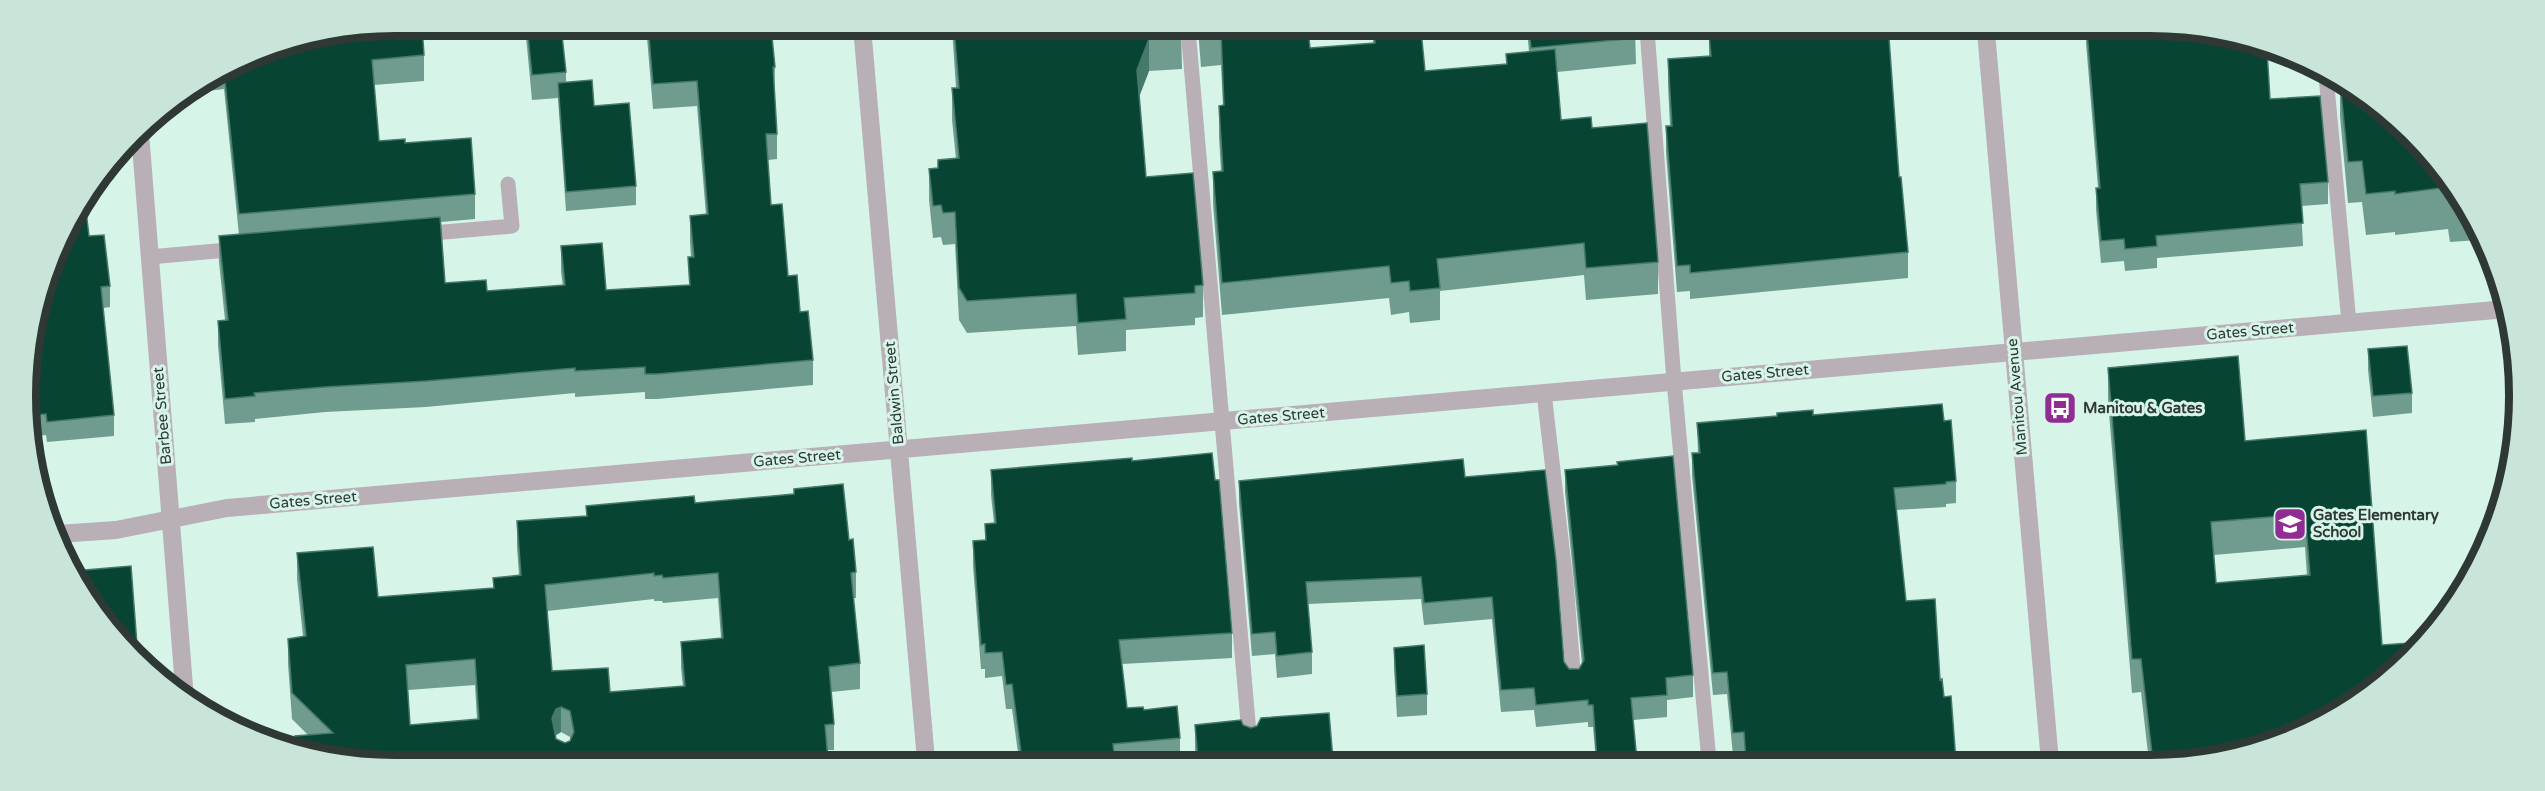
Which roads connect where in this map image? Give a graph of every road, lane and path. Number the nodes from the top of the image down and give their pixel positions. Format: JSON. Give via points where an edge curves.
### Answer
{"nodes":[{"id":1,"x":863,"y":36,"type":"edge"},
{"id":2,"x":1189,"y":36,"type":"edge"},
{"id":3,"x":1647,"y":36,"type":"edge"},
{"id":4,"x":1986,"y":36,"type":"edge"},
{"id":5,"x":2327,"y":83,"type":"edge"},
{"id":6,"x":141,"y":141,"type":"edge"},
{"id":7,"x":508,"y":184,"type":"dead end"},
{"id":8,"x":408,"y":235,"type":"edge"},
{"id":9,"x":257,"y":248,"type":"edge"},
{"id":10,"x":149,"y":257,"type":"junction"},
{"id":11,"x":2499,"y":310,"type":"edge"},
{"id":12,"x":2349,"y":323,"type":"junction"},
{"id":13,"x":2013,"y":351,"type":"junction"},
{"id":14,"x":1674,"y":381,"type":"junction"},
{"id":15,"x":1544,"y":393,"type":"junction"},
{"id":16,"x":1222,"y":421,"type":"junction"},
{"id":17,"x":899,"y":449,"type":"junction"},
{"id":18,"x":171,"y":520,"type":"junction"},
{"id":19,"x":63,"y":534,"type":"edge"},
{"id":20,"x":1574,"y":683,"type":"edge"},
{"id":21,"x":184,"y":686,"type":"edge"},
{"id":22,"x":926,"y":755,"type":"edge"},
{"id":23,"x":1251,"y":755,"type":"edge"},
{"id":24,"x":1708,"y":755,"type":"edge"},
{"id":25,"x":2049,"y":755,"type":"edge"}],
"edges":[{"from":1,"to":17,"type":"street","name":"Baldwin Street"},
{"from":2,"to":16,"type":"lane"},
{"from":3,"to":14,"type":"lane"},
{"from":4,"to":13,"type":"street","name":"Manitou Avenue"},
{"from":5,"to":12,"type":"lane"},
{"from":6,"to":10,"type":"street","name":"Barbee Street"},
{"from":7,"to":8,"type":"lane","via":[[512,226]]},
{"from":9,"to":10,"type":"lane"},
{"from":10,"to":18,"type":"street","name":"Barbee Street"},
{"from":11,"to":12,"type":"street","name":"Gates Street"},
{"from":12,"to":13,"type":"street","name":"Gates Street"},
{"from":13,"to":14,"type":"street","name":"Gates Street"},
{"from":13,"to":25,"type":"street","name":"Manitou Avenue"},
{"from":14,"to":15,"type":"street","name":"Gates Street"},
{"from":14,"to":24,"type":"lane"},
{"from":15,"to":16,"type":"street","name":"Gates Street"},
{"from":15,"to":20,"type":"lane"},
{"from":16,"to":17,"type":"street","name":"Gates Street"},
{"from":16,"to":23,"type":"lane"},
{"from":17,"to":18,"type":"street","name":"Gates Street","via":[[227,508]]},
{"from":17,"to":22,"type":"street","name":"Baldwin Street"},
{"from":18,"to":19,"type":"street","name":"Gates Street","via":[[116,530]]},
{"from":18,"to":21,"type":"street","name":"Barbee Street"}]}
